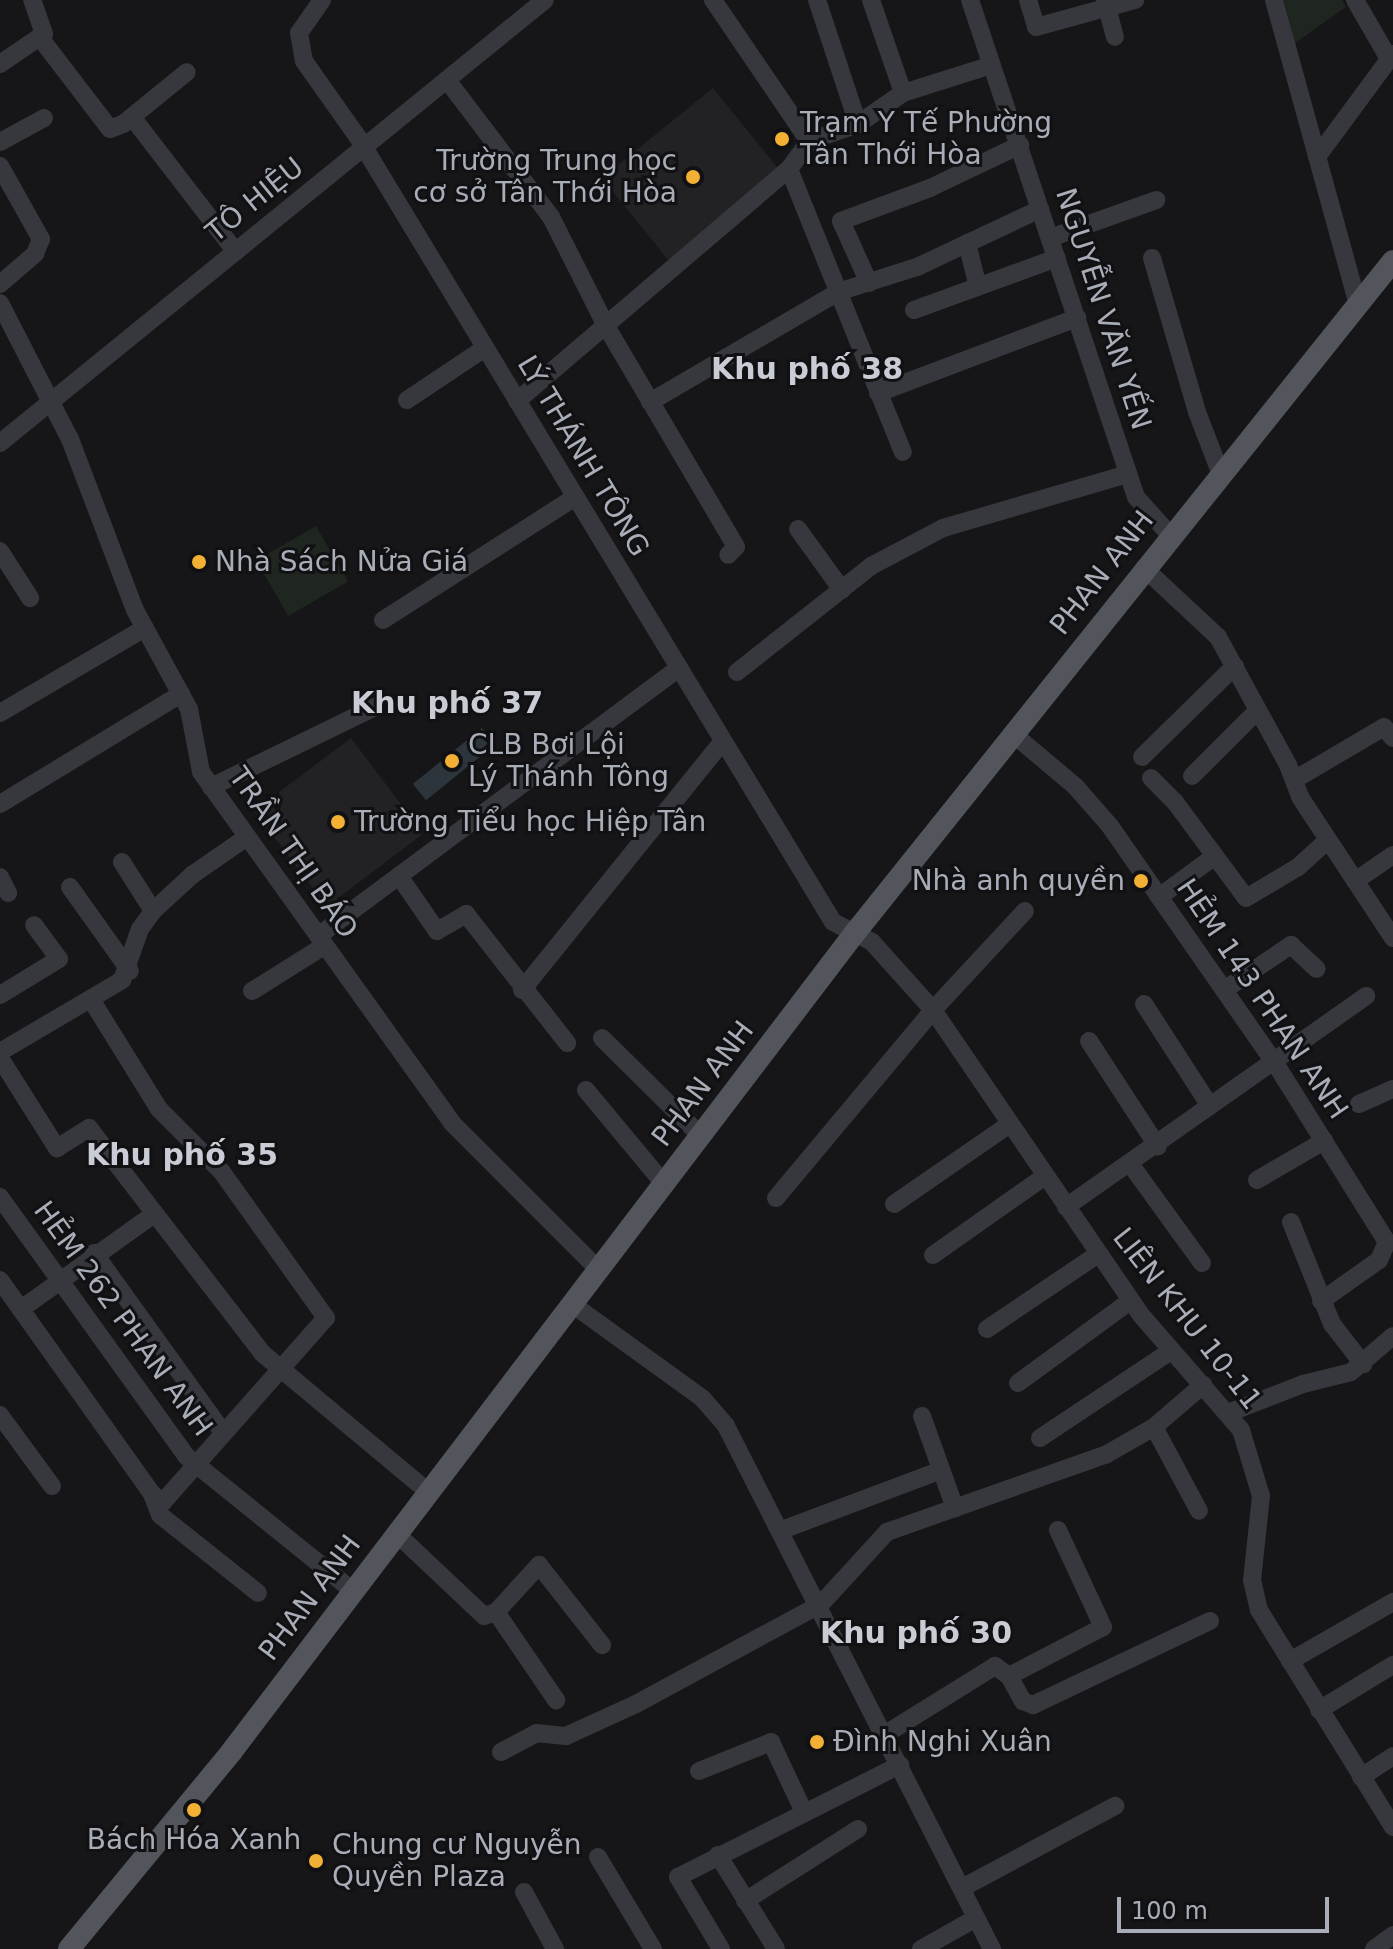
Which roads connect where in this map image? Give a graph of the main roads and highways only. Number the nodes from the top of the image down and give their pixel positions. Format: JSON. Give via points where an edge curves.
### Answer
{"nodes":[{"id":1,"x":1393,"y":261,"type":"edge"},
{"id":2,"x":69,"y":1949,"type":"edge"}],
"edges":[{"from":1,"to":2,"type":"main road","name":"PHAN ANH","via":[[854,934],[232,1751]]}]}
